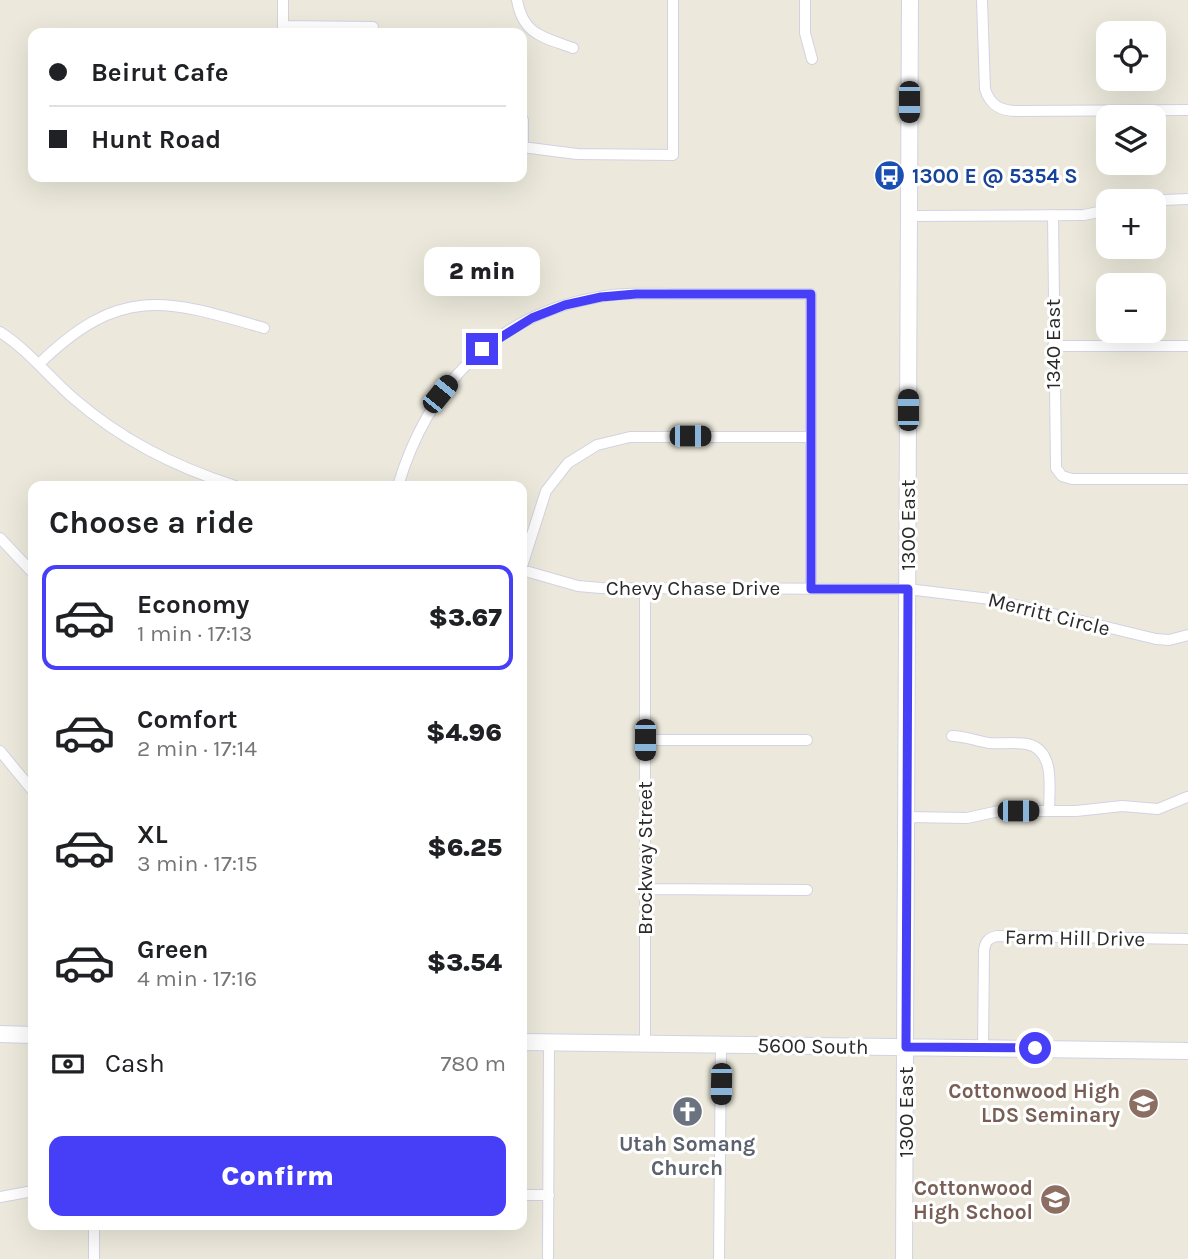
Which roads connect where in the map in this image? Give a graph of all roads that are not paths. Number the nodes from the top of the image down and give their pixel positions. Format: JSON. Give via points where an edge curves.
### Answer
{"nodes":[{"id":1,"x":283,"y":0,"type":"edge"},
{"id":2,"x":517,"y":0,"type":"edge"},
{"id":3,"x":673,"y":0,"type":"edge"},
{"id":4,"x":805,"y":0,"type":"edge"},
{"id":5,"x":909,"y":0,"type":"edge"},
{"id":6,"x":982,"y":0,"type":"edge"},
{"id":7,"x":373,"y":27,"type":"dead end"},
{"id":8,"x":283,"y":28,"type":"edge"},
{"id":9,"x":343,"y":28,"type":"edge"},
{"id":10,"x":573,"y":48,"type":"dead end"},
{"id":11,"x":812,"y":59,"type":"dead end"},
{"id":12,"x":1188,"y":110,"type":"edge"},
{"id":13,"x":527,"y":148,"type":"edge"},
{"id":14,"x":1188,"y":199,"type":"edge"},
{"id":15,"x":1166,"y":200,"type":"edge"},
{"id":16,"x":1096,"y":213,"type":"edge"},
{"id":17,"x":1053,"y":215,"type":"junction"},
{"id":18,"x":909,"y":216,"type":"junction"},
{"id":19,"x":264,"y":328,"type":"dead end"},
{"id":20,"x":0,"y":332,"type":"edge"},
{"id":21,"x":1054,"y":346,"type":"junction"},
{"id":22,"x":1188,"y":346,"type":"edge"},
{"id":23,"x":39,"y":364,"type":"junction"},
{"id":24,"x":811,"y":437,"type":"junction"},
{"id":25,"x":1188,"y":479,"type":"edge"},
{"id":26,"x":221,"y":481,"type":"edge"},
{"id":27,"x":400,"y":481,"type":"edge"},
{"id":28,"x":0,"y":538,"type":"edge"},
{"id":29,"x":527,"y":552,"type":"edge"},
{"id":30,"x":28,"y":568,"type":"edge"},
{"id":31,"x":527,"y":570,"type":"edge"},
{"id":32,"x":645,"y":588,"type":"junction"},
{"id":33,"x":811,"y":589,"type":"junction"},
{"id":34,"x":908,"y":589,"type":"junction"},
{"id":35,"x":1188,"y":635,"type":"edge"},
{"id":36,"x":952,"y":736,"type":"dead end"},
{"id":37,"x":645,"y":740,"type":"junction"},
{"id":38,"x":807,"y":740,"type":"dead end"},
{"id":39,"x":0,"y":751,"type":"edge"},
{"id":40,"x":28,"y":785,"type":"edge"},
{"id":41,"x":1186,"y":797,"type":"edge"},
{"id":42,"x":1049,"y":810,"type":"junction"},
{"id":43,"x":907,"y":817,"type":"junction"},
{"id":44,"x":645,"y":889,"type":"junction"},
{"id":45,"x":807,"y":890,"type":"dead end"},
{"id":46,"x":1188,"y":939,"type":"edge"},
{"id":47,"x":0,"y":1034,"type":"edge"},
{"id":48,"x":28,"y":1035,"type":"edge"},
{"id":49,"x":527,"y":1042,"type":"edge"},
{"id":50,"x":549,"y":1042,"type":"junction"},
{"id":51,"x":645,"y":1043,"type":"junction"},
{"id":52,"x":721,"y":1045,"type":"junction"},
{"id":53,"x":906,"y":1047,"type":"junction"},
{"id":54,"x":983,"y":1048,"type":"junction"},
{"id":55,"x":1188,"y":1051,"type":"edge"},
{"id":56,"x":28,"y":1192,"type":"edge"},
{"id":57,"x":527,"y":1195,"type":"edge"},
{"id":58,"x":549,"y":1195,"type":"junction"},
{"id":59,"x":0,"y":1197,"type":"edge"},
{"id":60,"x":94,"y":1230,"type":"edge"},
{"id":61,"x":94,"y":1259,"type":"edge"},
{"id":62,"x":548,"y":1259,"type":"edge"},
{"id":63,"x":719,"y":1259,"type":"edge"},
{"id":64,"x":904,"y":1259,"type":"edge"}],
"edges":[{"from":1,"to":8,"type":"street"},
{"from":2,"to":10,"type":"street","via":[[530,30]]},
{"from":3,"to":13,"type":"street","via":[[673,155],[577,154]]},
{"from":4,"to":11,"type":"street","via":[[805,33]]},
{"from":5,"to":18,"type":"main road","name":"1300 East"},
{"from":6,"to":12,"type":"street","via":[[985,89],[1001,109]]},
{"from":7,"to":9,"type":"street"},
{"from":14,"to":15,"type":"street"},
{"from":16,"to":17,"type":"street"},
{"from":17,"to":18,"type":"street"},
{"from":17,"to":21,"type":"street","name":"1340 East"},
{"from":18,"to":34,"type":"main road","name":"1300 East"},
{"from":19,"to":23,"type":"street","via":[[180,305],[135,307],[79,329]]},
{"from":20,"to":23,"type":"street"},
{"from":21,"to":22,"type":"street"},
{"from":21,"to":25,"type":"street","name":"1340 East","via":[[1054,458],[1058,472],[1072,479]]},
{"from":23,"to":26,"type":"street","via":[[87,410],[127,439],[171,463]]},
{"from":24,"to":27,"type":"street","via":[[811,294],[618,295],[565,305],[532,318],[482,349],[440,394],[412,443]]},
{"from":24,"to":29,"type":"street","via":[[630,437],[597,445],[568,463],[546,491]]},
{"from":24,"to":33,"type":"street"},
{"from":28,"to":30,"type":"street"},
{"from":31,"to":32,"type":"street","name":"Chevy Chase Drive","via":[[578,586]]},
{"from":32,"to":33,"type":"street","name":"Chevy Chase Drive"},
{"from":32,"to":37,"type":"street","name":"Brockway Street"},
{"from":33,"to":34,"type":"street","name":"Chevy Chase Drive"},
{"from":34,"to":35,"type":"street","name":"Merritt Circle","via":[[990,599],[1156,639]]},
{"from":34,"to":43,"type":"main road","name":"1300 East"},
{"from":36,"to":42,"type":"street","via":[[1037,748],[1047,763]]},
{"from":37,"to":38,"type":"street"},
{"from":37,"to":44,"type":"street","name":"Brockway Street"},
{"from":39,"to":40,"type":"street"},
{"from":41,"to":42,"type":"street","via":[[1158,809]]},
{"from":42,"to":43,"type":"street","via":[[999,811],[967,818]]},
{"from":43,"to":53,"type":"main road","name":"1300 East"},
{"from":44,"to":45,"type":"street"},
{"from":44,"to":51,"type":"street","name":"Brockway Street"},
{"from":46,"to":54,"type":"street","name":"Farm Hill Drive","via":[[989,939],[984,951]]},
{"from":47,"to":48,"type":"main road"},
{"from":49,"to":50,"type":"main road","name":"5600 South"},
{"from":50,"to":51,"type":"main road","name":"5600 South"},
{"from":50,"to":58,"type":"street"},
{"from":51,"to":52,"type":"main road","name":"5600 South"},
{"from":52,"to":53,"type":"main road","name":"5600 South"},
{"from":52,"to":63,"type":"street"},
{"from":53,"to":54,"type":"main road","name":"5600 South"},
{"from":53,"to":64,"type":"main road","name":"1300 East"},
{"from":54,"to":55,"type":"main road","name":"5600 South"},
{"from":56,"to":59,"type":"street"},
{"from":57,"to":58,"type":"street"},
{"from":58,"to":62,"type":"street"},
{"from":60,"to":61,"type":"street"}]}
